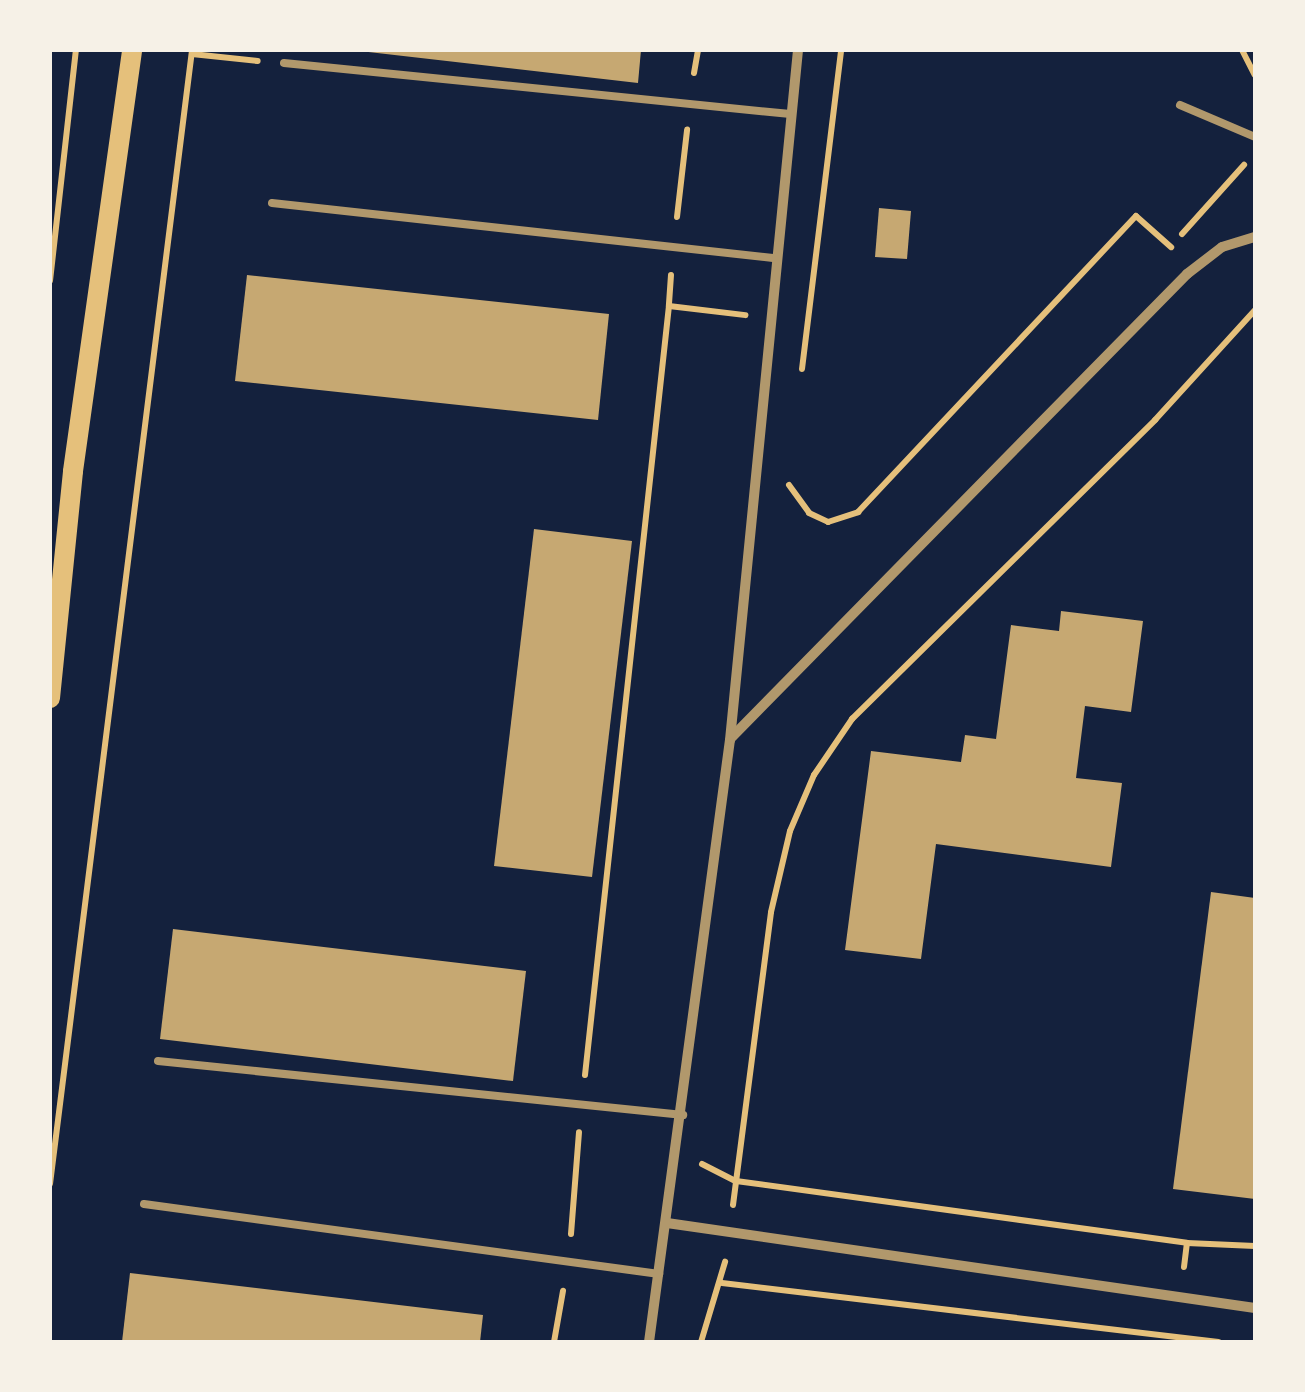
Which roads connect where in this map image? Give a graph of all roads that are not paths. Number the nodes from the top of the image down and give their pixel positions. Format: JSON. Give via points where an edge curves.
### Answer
{"nodes":[{"id":1,"x":132,"y":50,"type":"edge"},
{"id":2,"x":798,"y":50,"type":"edge"},
{"id":3,"x":284,"y":63,"type":"road end"},
{"id":4,"x":1180,"y":105,"type":"dead end"},
{"id":5,"x":790,"y":114,"type":"junction"},
{"id":6,"x":1255,"y":136,"type":"edge"},
{"id":7,"x":272,"y":203,"type":"dead end"},
{"id":8,"x":1255,"y":237,"type":"edge"},
{"id":9,"x":773,"y":258,"type":"junction"},
{"id":10,"x":50,"y":698,"type":"edge"},
{"id":11,"x":730,"y":740,"type":"junction"},
{"id":12,"x":158,"y":1061,"type":"dead end"},
{"id":13,"x":682,"y":1115,"type":"junction"},
{"id":14,"x":144,"y":1204,"type":"dead end"},
{"id":15,"x":666,"y":1223,"type":"junction"},
{"id":16,"x":659,"y":1274,"type":"junction"},
{"id":17,"x":1255,"y":1308,"type":"edge"},
{"id":18,"x":649,"y":1342,"type":"edge"}],
"edges":[{"from":1,"to":10,"type":"main road","via":[[73,470]]},
{"from":2,"to":5,"type":"street"},
{"from":3,"to":5,"type":"lane"},
{"from":4,"to":6,"type":"lane"},
{"from":5,"to":9,"type":"street"},
{"from":7,"to":9,"type":"lane"},
{"from":8,"to":11,"type":"street","via":[[1222,248],[1187,274]]},
{"from":9,"to":11,"type":"street"},
{"from":11,"to":13,"type":"street"},
{"from":12,"to":13,"type":"lane"},
{"from":13,"to":15,"type":"street"},
{"from":14,"to":16,"type":"lane"},
{"from":15,"to":16,"type":"street"},
{"from":15,"to":17,"type":"street"},
{"from":16,"to":18,"type":"street"}]}
